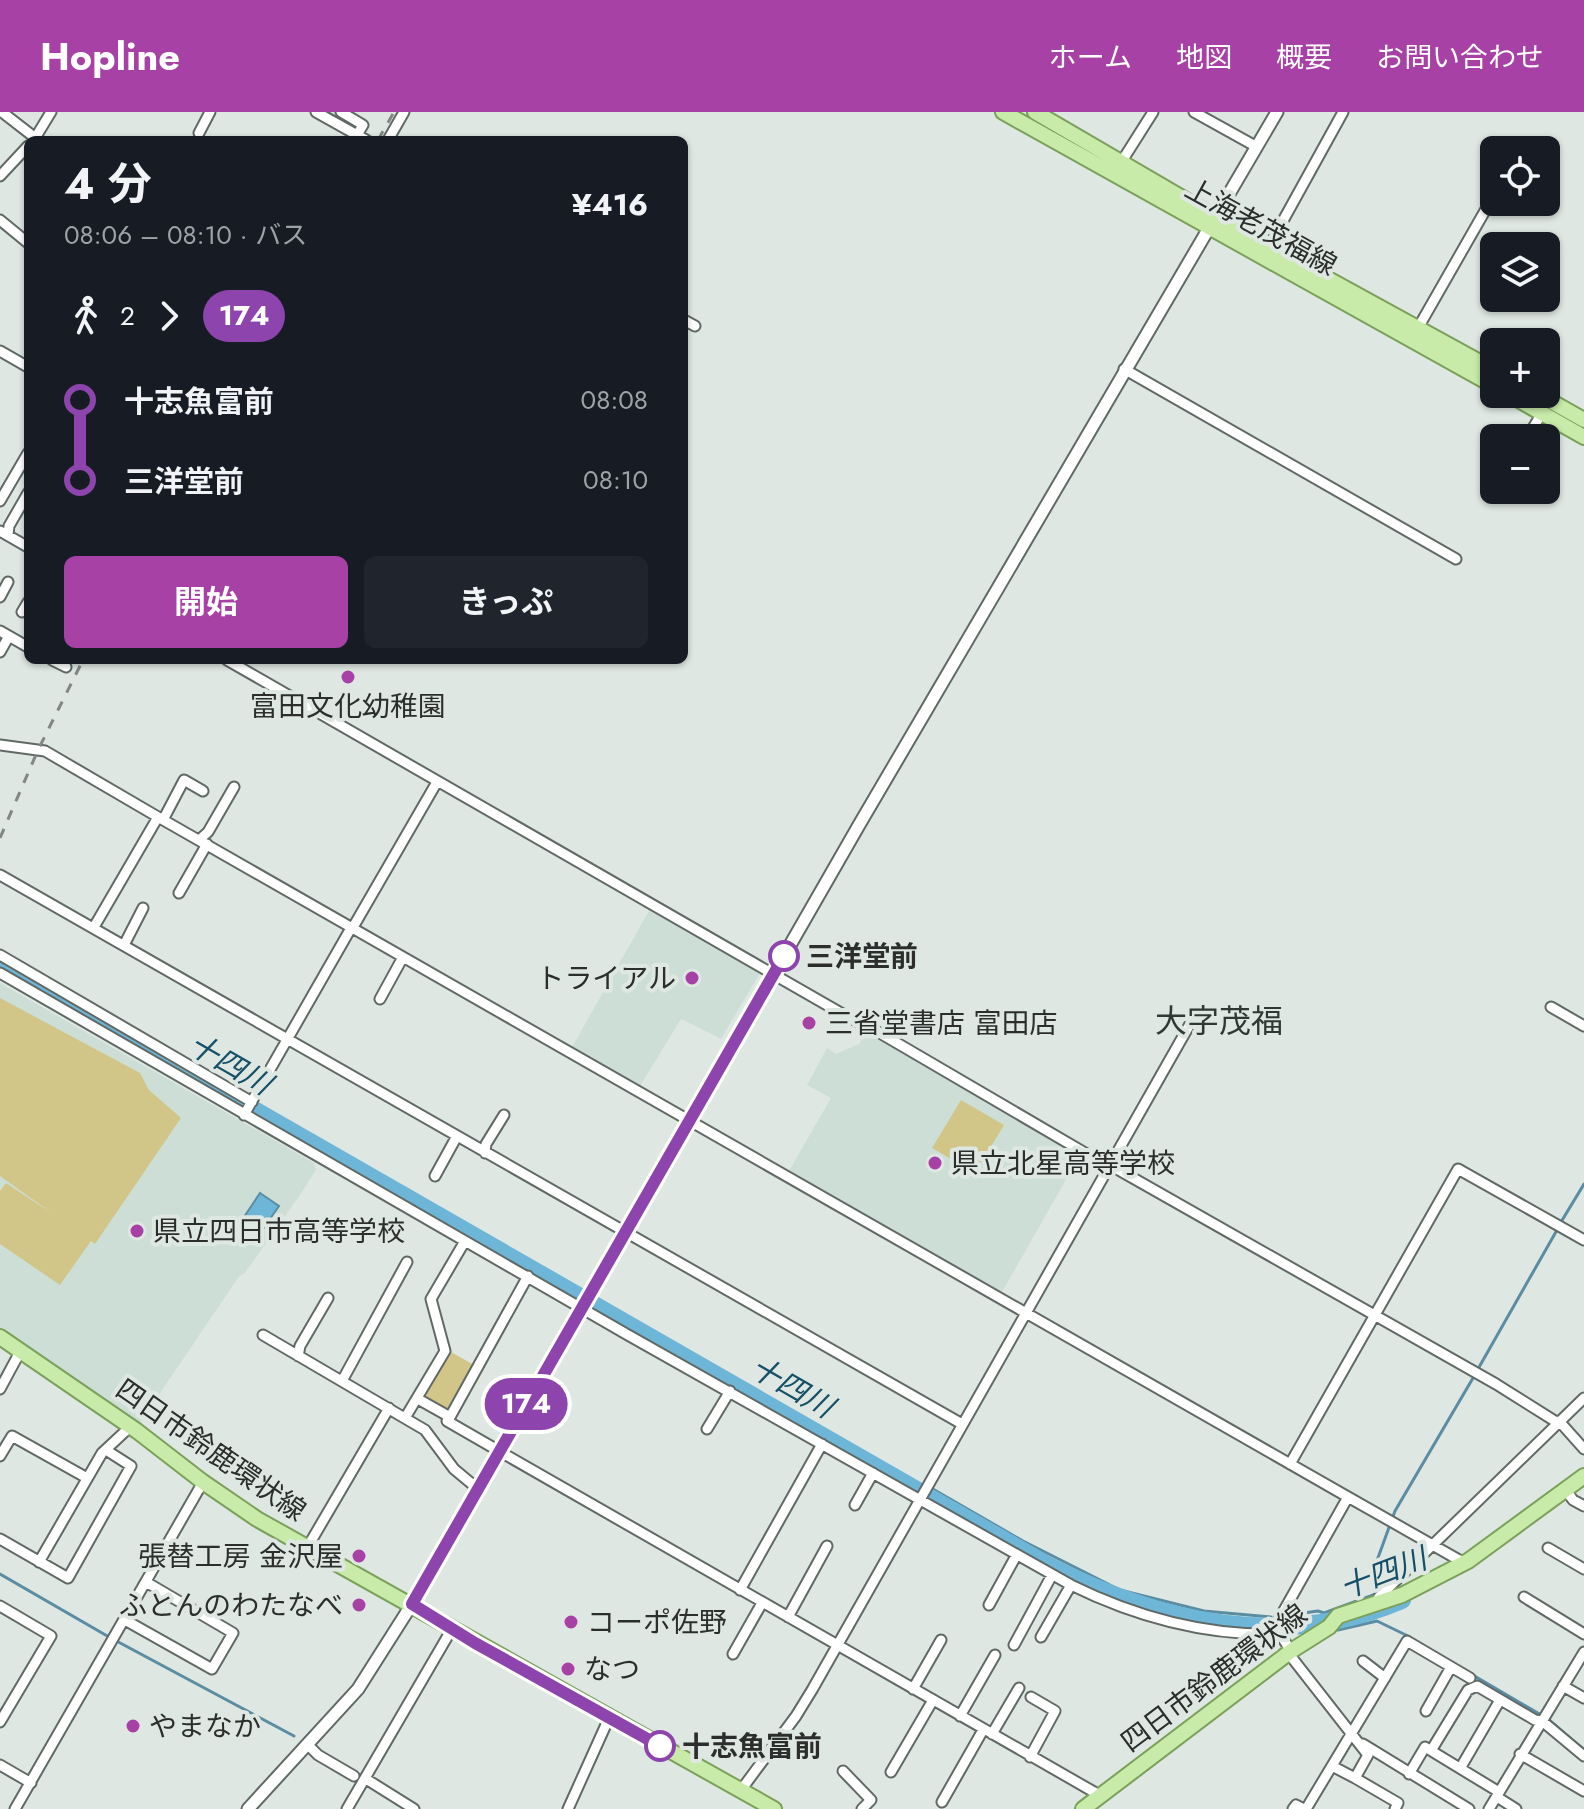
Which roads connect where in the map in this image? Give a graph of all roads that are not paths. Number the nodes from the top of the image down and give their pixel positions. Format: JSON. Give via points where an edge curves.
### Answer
{"nodes":[{"id":1,"x":2,"y":112,"type":"edge"},
{"id":2,"x":51,"y":112,"type":"edge"},
{"id":3,"x":210,"y":112,"type":"edge"},
{"id":4,"x":316,"y":112,"type":"edge"},
{"id":5,"x":342,"y":112,"type":"edge"},
{"id":6,"x":404,"y":112,"type":"edge"},
{"id":7,"x":1003,"y":112,"type":"edge"},
{"id":8,"x":1035,"y":112,"type":"edge"},
{"id":9,"x":1153,"y":112,"type":"edge"},
{"id":10,"x":1194,"y":112,"type":"edge"},
{"id":11,"x":1277,"y":112,"type":"edge"},
{"id":12,"x":1343,"y":112,"type":"edge"},
{"id":13,"x":199,"y":133,"type":"dead end"},
{"id":14,"x":360,"y":134,"type":"edge"},
{"id":15,"x":32,"y":136,"type":"edge"},
{"id":16,"x":38,"y":136,"type":"edge"},
{"id":17,"x":390,"y":136,"type":"edge"},
{"id":18,"x":1257,"y":147,"type":"junction"},
{"id":19,"x":24,"y":150,"type":"edge"},
{"id":20,"x":1122,"y":161,"type":"junction"},
{"id":21,"x":0,"y":176,"type":"edge"},
{"id":22,"x":1482,"y":216,"type":"edge"},
{"id":23,"x":0,"y":220,"type":"edge"},
{"id":24,"x":1212,"y":222,"type":"junction"},
{"id":25,"x":24,"y":240,"type":"edge"},
{"id":26,"x":1269,"y":246,"type":"junction"},
{"id":27,"x":688,"y":322,"type":"edge"},
{"id":28,"x":695,"y":326,"type":"dead end"},
{"id":29,"x":1418,"y":328,"type":"junction"},
{"id":30,"x":0,"y":351,"type":"edge"},
{"id":31,"x":1480,"y":362,"type":"edge"},
{"id":32,"x":24,"y":365,"type":"edge"},
{"id":33,"x":1124,"y":369,"type":"junction"},
{"id":34,"x":1480,"y":378,"type":"edge"},
{"id":35,"x":1560,"y":406,"type":"edge"},
{"id":36,"x":1533,"y":408,"type":"edge"},
{"id":37,"x":1542,"y":413,"type":"junction"},
{"id":38,"x":1584,"y":420,"type":"edge"},
{"id":39,"x":1535,"y":424,"type":"edge"},
{"id":40,"x":1584,"y":437,"type":"edge"},
{"id":41,"x":24,"y":460,"type":"edge"},
{"id":42,"x":24,"y":500,"type":"edge"},
{"id":43,"x":0,"y":501,"type":"edge"},
{"id":44,"x":4,"y":533,"type":"edge"},
{"id":45,"x":24,"y":545,"type":"edge"},
{"id":46,"x":1456,"y":559,"type":"dead end"},
{"id":47,"x":8,"y":582,"type":"dead end"},
{"id":48,"x":0,"y":597,"type":"edge"},
{"id":49,"x":24,"y":609,"type":"edge"},
{"id":50,"x":22,"y":612,"type":"dead end"},
{"id":51,"x":5,"y":633,"type":"edge"},
{"id":52,"x":24,"y":645,"type":"edge"},
{"id":53,"x":0,"y":652,"type":"edge"},
{"id":54,"x":60,"y":664,"type":"edge"},
{"id":55,"x":234,"y":664,"type":"edge"},
{"id":56,"x":66,"y":667,"type":"dead end"},
{"id":57,"x":0,"y":745,"type":"edge"},
{"id":58,"x":437,"y":782,"type":"junction"},
{"id":59,"x":234,"y":787,"type":"dead end"},
{"id":60,"x":203,"y":791,"type":"dead end"},
{"id":61,"x":160,"y":819,"type":"junction"},
{"id":62,"x":203,"y":842,"type":"junction"},
{"id":63,"x":0,"y":875,"type":"edge"},
{"id":64,"x":179,"y":893,"type":"dead end"},
{"id":65,"x":143,"y":908,"type":"dead end"},
{"id":66,"x":94,"y":927,"type":"junction"},
{"id":67,"x":352,"y":928,"type":"junction"},
{"id":68,"x":124,"y":945,"type":"junction"},
{"id":69,"x":0,"y":955,"type":"edge"},
{"id":70,"x":403,"y":957,"type":"junction"},
{"id":71,"x":0,"y":973,"type":"edge"},
{"id":72,"x":774,"y":973,"type":"junction"},
{"id":73,"x":380,"y":999,"type":"dead end"},
{"id":74,"x":1551,"y":1007,"type":"dead end"},
{"id":75,"x":1194,"y":1017,"type":"dead end"},
{"id":76,"x":1584,"y":1026,"type":"edge"},
{"id":77,"x":288,"y":1040,"type":"junction"},
{"id":78,"x":248,"y":1108,"type":"junction"},
{"id":79,"x":504,"y":1115,"type":"dead end"},
{"id":80,"x":689,"y":1120,"type":"junction"},
{"id":81,"x":457,"y":1136,"type":"junction"},
{"id":82,"x":485,"y":1153,"type":"junction"},
{"id":83,"x":1109,"y":1166,"type":"junction"},
{"id":84,"x":435,"y":1176,"type":"dead end"},
{"id":85,"x":625,"y":1231,"type":"junction"},
{"id":86,"x":1584,"y":1240,"type":"edge"},
{"id":87,"x":465,"y":1241,"type":"junction"},
{"id":88,"x":407,"y":1262,"type":"dead end"},
{"id":89,"x":528,"y":1276,"type":"junction"},
{"id":90,"x":328,"y":1298,"type":"dead end"},
{"id":91,"x":582,"y":1306,"type":"junction"},
{"id":92,"x":1025,"y":1314,"type":"junction"},
{"id":93,"x":1374,"y":1316,"type":"junction"},
{"id":94,"x":263,"y":1335,"type":"dead end"},
{"id":95,"x":0,"y":1337,"type":"edge"},
{"id":96,"x":21,"y":1350,"type":"junction"},
{"id":97,"x":298,"y":1356,"type":"junction"},
{"id":98,"x":342,"y":1381,"type":"junction"},
{"id":99,"x":0,"y":1389,"type":"edge"},
{"id":100,"x":730,"y":1391,"type":"junction"},
{"id":101,"x":1584,"y":1398,"type":"edge"},
{"id":102,"x":418,"y":1399,"type":"junction"},
{"id":103,"x":389,"y":1408,"type":"junction"},
{"id":104,"x":450,"y":1417,"type":"junction"},
{"id":105,"x":405,"y":1418,"type":"junction"},
{"id":106,"x":1558,"y":1422,"type":"junction"},
{"id":107,"x":962,"y":1424,"type":"junction"},
{"id":108,"x":131,"y":1426,"type":"junction"},
{"id":109,"x":707,"y":1429,"type":"dead end"},
{"id":110,"x":822,"y":1444,"type":"junction"},
{"id":111,"x":1584,"y":1449,"type":"edge"},
{"id":112,"x":106,"y":1450,"type":"junction"},
{"id":113,"x":499,"y":1451,"type":"junction"},
{"id":114,"x":0,"y":1456,"type":"edge"},
{"id":115,"x":1290,"y":1464,"type":"junction"},
{"id":116,"x":873,"y":1473,"type":"junction"},
{"id":117,"x":1584,"y":1476,"type":"edge"},
{"id":118,"x":87,"y":1478,"type":"junction"},
{"id":119,"x":203,"y":1482,"type":"junction"},
{"id":120,"x":478,"y":1489,"type":"junction"},
{"id":121,"x":1568,"y":1493,"type":"junction"},
{"id":122,"x":1348,"y":1497,"type":"junction"},
{"id":123,"x":919,"y":1500,"type":"junction"},
{"id":124,"x":855,"y":1505,"type":"dead end"},
{"id":125,"x":1584,"y":1506,"type":"edge"},
{"id":126,"x":0,"y":1539,"type":"edge"},
{"id":127,"x":1432,"y":1545,"type":"junction"},
{"id":128,"x":827,"y":1546,"type":"dead end"},
{"id":129,"x":307,"y":1548,"type":"junction"},
{"id":130,"x":1548,"y":1548,"type":"dead end"},
{"id":131,"x":1016,"y":1556,"type":"junction"},
{"id":132,"x":39,"y":1562,"type":"junction"},
{"id":133,"x":1461,"y":1565,"type":"junction"},
{"id":134,"x":1584,"y":1569,"type":"edge"},
{"id":135,"x":1052,"y":1575,"type":"junction"},
{"id":136,"x":146,"y":1582,"type":"junction"},
{"id":137,"x":1071,"y":1585,"type":"junction"},
{"id":138,"x":740,"y":1590,"type":"junction"},
{"id":139,"x":1524,"y":1597,"type":"dead end"},
{"id":140,"x":762,"y":1603,"type":"junction"},
{"id":141,"x":412,"y":1604,"type":"junction"},
{"id":142,"x":989,"y":1605,"type":"dead end"},
{"id":143,"x":1375,"y":1605,"type":"junction"},
{"id":144,"x":2,"y":1611,"type":"edge"},
{"id":145,"x":788,"y":1617,"type":"junction"},
{"id":146,"x":125,"y":1620,"type":"junction"},
{"id":147,"x":453,"y":1627,"type":"junction"},
{"id":148,"x":1280,"y":1634,"type":"junction"},
{"id":149,"x":1584,"y":1634,"type":"edge"},
{"id":150,"x":1041,"y":1637,"type":"dead end"},
{"id":151,"x":941,"y":1640,"type":"dead end"},
{"id":152,"x":837,"y":1644,"type":"junction"},
{"id":153,"x":1014,"y":1645,"type":"dead end"},
{"id":154,"x":1290,"y":1652,"type":"junction"},
{"id":155,"x":1584,"y":1652,"type":"edge"},
{"id":156,"x":733,"y":1654,"type":"dead end"},
{"id":157,"x":995,"y":1655,"type":"dead end"},
{"id":158,"x":1363,"y":1661,"type":"dead end"},
{"id":159,"x":1451,"y":1667,"type":"junction"},
{"id":160,"x":1385,"y":1678,"type":"junction"},
{"id":161,"x":1470,"y":1678,"type":"dead end"},
{"id":162,"x":1563,"y":1686,"type":"junction"},
{"id":163,"x":1019,"y":1688,"type":"dead end"},
{"id":164,"x":913,"y":1689,"type":"junction"},
{"id":165,"x":1031,"y":1697,"type":"dead end"},
{"id":166,"x":1584,"y":1698,"type":"edge"},
{"id":167,"x":933,"y":1700,"type":"junction"},
{"id":168,"x":1500,"y":1700,"type":"junction"},
{"id":169,"x":1426,"y":1711,"type":"dead end"},
{"id":170,"x":960,"y":1716,"type":"junction"},
{"id":171,"x":609,"y":1718,"type":"junction"},
{"id":172,"x":1544,"y":1718,"type":"junction"},
{"id":173,"x":0,"y":1722,"type":"edge"},
{"id":174,"x":988,"y":1732,"type":"junction"},
{"id":175,"x":1351,"y":1736,"type":"junction"},
{"id":176,"x":308,"y":1745,"type":"junction"},
{"id":177,"x":1432,"y":1749,"type":"junction"},
{"id":178,"x":1583,"y":1753,"type":"edge"},
{"id":179,"x":1520,"y":1754,"type":"junction"},
{"id":180,"x":1030,"y":1757,"type":"junction"},
{"id":181,"x":0,"y":1765,"type":"edge"},
{"id":182,"x":1332,"y":1766,"type":"junction"},
{"id":183,"x":1461,"y":1767,"type":"junction"},
{"id":184,"x":843,"y":1771,"type":"dead end"},
{"id":185,"x":891,"y":1772,"type":"dead end"},
{"id":186,"x":1409,"y":1774,"type":"junction"},
{"id":187,"x":354,"y":1776,"type":"dead end"},
{"id":188,"x":1355,"y":1778,"type":"junction"},
{"id":189,"x":366,"y":1779,"type":"junction"},
{"id":190,"x":31,"y":1783,"type":"junction"},
{"id":191,"x":741,"y":1790,"type":"junction"},
{"id":192,"x":1584,"y":1791,"type":"edge"},
{"id":193,"x":1498,"y":1794,"type":"junction"},
{"id":194,"x":1101,"y":1796,"type":"junction"},
{"id":195,"x":942,"y":1802,"type":"dead end"},
{"id":196,"x":757,"y":1805,"type":"edge"},
{"id":197,"x":1400,"y":1808,"type":"edge"},
{"id":198,"x":15,"y":1809,"type":"edge"},
{"id":199,"x":248,"y":1809,"type":"edge"},
{"id":200,"x":347,"y":1809,"type":"edge"},
{"id":201,"x":414,"y":1809,"type":"edge"},
{"id":202,"x":568,"y":1809,"type":"edge"},
{"id":203,"x":774,"y":1809,"type":"edge"},
{"id":204,"x":862,"y":1809,"type":"edge"},
{"id":205,"x":1083,"y":1809,"type":"edge"},
{"id":206,"x":1293,"y":1809,"type":"edge"},
{"id":207,"x":1305,"y":1809,"type":"edge"},
{"id":208,"x":1469,"y":1809,"type":"edge"},
{"id":209,"x":1489,"y":1809,"type":"edge"},
{"id":210,"x":1516,"y":1809,"type":"edge"}],
"edges":[{"from":1,"to":15,"type":"street"},
{"from":2,"to":16,"type":"street"},
{"from":3,"to":13,"type":"street"},
{"from":4,"to":14,"type":"street"},
{"from":5,"to":14,"type":"street","via":[[363,125]]},
{"from":6,"to":17,"type":"street"},
{"from":7,"to":24,"type":"main road","name":"上海老茂福線"},
{"from":8,"to":20,"type":"main road","name":"上海老茂福線"},
{"from":9,"to":20,"type":"street"},
{"from":10,"to":18,"type":"street"},
{"from":11,"to":18,"type":"street"},
{"from":12,"to":26,"type":"street"},
{"from":18,"to":24,"type":"street"},
{"from":19,"to":21,"type":"street"},
{"from":20,"to":24,"type":"main road","name":"上海老茂福線"},
{"from":22,"to":29,"type":"street"},
{"from":23,"to":25,"type":"street"},
{"from":24,"to":26,"type":"main road","name":"上海老茂福線"},
{"from":24,"to":33,"type":"street"},
{"from":24,"to":34,"type":"main road","name":"上海老茂福線"},
{"from":26,"to":29,"type":"main road","name":"上海老茂福線"},
{"from":27,"to":28,"type":"street"},
{"from":29,"to":31,"type":"main road","name":"上海老茂福線"},
{"from":30,"to":32,"type":"street"},
{"from":33,"to":46,"type":"street"},
{"from":33,"to":72,"type":"street"},
{"from":35,"to":38,"type":"main road"},
{"from":36,"to":37,"type":"main road"},
{"from":37,"to":39,"type":"street"},
{"from":37,"to":40,"type":"main road"},
{"from":41,"to":43,"type":"street"},
{"from":42,"to":44,"type":"street"},
{"from":44,"to":45,"type":"street"},
{"from":47,"to":48,"type":"street"},
{"from":49,"to":50,"type":"street"},
{"from":51,"to":52,"type":"street"},
{"from":51,"to":53,"type":"street"},
{"from":54,"to":56,"type":"street"},
{"from":55,"to":58,"type":"street"},
{"from":57,"to":61,"type":"street","via":[[45,751]]},
{"from":58,"to":67,"type":"street"},
{"from":58,"to":72,"type":"street"},
{"from":59,"to":62,"type":"street"},
{"from":60,"to":61,"type":"street","via":[[184,780]]},
{"from":61,"to":62,"type":"street"},
{"from":61,"to":66,"type":"street"},
{"from":62,"to":64,"type":"street"},
{"from":62,"to":67,"type":"street"},
{"from":63,"to":66,"type":"street"},
{"from":65,"to":68,"type":"street"},
{"from":66,"to":68,"type":"street"},
{"from":67,"to":70,"type":"street"},
{"from":67,"to":77,"type":"street"},
{"from":68,"to":77,"type":"street"},
{"from":69,"to":78,"type":"street"},
{"from":70,"to":73,"type":"street"},
{"from":70,"to":80,"type":"street"},
{"from":71,"to":78,"type":"street"},
{"from":72,"to":80,"type":"street"},
{"from":72,"to":83,"type":"street"},
{"from":74,"to":76,"type":"street"},
{"from":75,"to":83,"type":"street"},
{"from":77,"to":78,"type":"street"},
{"from":77,"to":81,"type":"street"},
{"from":78,"to":87,"type":"street"},
{"from":79,"to":82,"type":"street"},
{"from":80,"to":85,"type":"street"},
{"from":80,"to":92,"type":"street"},
{"from":81,"to":82,"type":"street"},
{"from":81,"to":84,"type":"street"},
{"from":82,"to":85,"type":"street"},
{"from":83,"to":92,"type":"street"},
{"from":83,"to":93,"type":"street"},
{"from":85,"to":91,"type":"street"},
{"from":85,"to":107,"type":"street"},
{"from":86,"to":93,"type":"street","via":[[1458,1169]]},
{"from":87,"to":89,"type":"street"},
{"from":87,"to":102,"type":"street","via":[[431,1299],[445,1351]]},
{"from":88,"to":98,"type":"street"},
{"from":89,"to":91,"type":"street"},
{"from":89,"to":104,"type":"street"},
{"from":90,"to":97,"type":"street"},
{"from":91,"to":100,"type":"street"},
{"from":91,"to":113,"type":"street"},
{"from":92,"to":107,"type":"street"},
{"from":92,"to":115,"type":"street"},
{"from":93,"to":106,"type":"street"},
{"from":93,"to":115,"type":"street"},
{"from":94,"to":97,"type":"street"},
{"from":95,"to":96,"type":"main road","name":"四日市鈴鹿環状線"},
{"from":96,"to":99,"type":"street"},
{"from":96,"to":108,"type":"main road","name":"四日市鈴鹿環状線"},
{"from":97,"to":98,"type":"street"},
{"from":98,"to":103,"type":"street"},
{"from":100,"to":109,"type":"street"},
{"from":100,"to":110,"type":"street"},
{"from":101,"to":106,"type":"street"},
{"from":102,"to":104,"type":"street"},
{"from":102,"to":105,"type":"street"},
{"from":103,"to":105,"type":"street"},
{"from":103,"to":129,"type":"street"},
{"from":104,"to":113,"type":"street","via":[[447,1421]]},
{"from":105,"to":120,"type":"street","via":[[425,1430],[454,1469]]},
{"from":106,"to":111,"type":"street"},
{"from":106,"to":127,"type":"street"},
{"from":107,"to":123,"type":"street"},
{"from":108,"to":112,"type":"street"},
{"from":108,"to":119,"type":"main road","name":"四日市鈴鹿環状線"},
{"from":110,"to":116,"type":"street"},
{"from":110,"to":138,"type":"street"},
{"from":112,"to":118,"type":"street"},
{"from":112,"to":132,"type":"street","via":[[131,1466],[68,1578]]},
{"from":113,"to":120,"type":"street"},
{"from":113,"to":138,"type":"street"},
{"from":114,"to":118,"type":"street","via":[[12,1436]]},
{"from":115,"to":122,"type":"street"},
{"from":116,"to":123,"type":"street"},
{"from":116,"to":124,"type":"street"},
{"from":117,"to":121,"type":"main road","name":"四日市鈴鹿環状線"},
{"from":118,"to":132,"type":"street"},
{"from":119,"to":129,"type":"main road","name":"四日市鈴鹿環状線"},
{"from":119,"to":136,"type":"street"},
{"from":120,"to":141,"type":"street"},
{"from":121,"to":125,"type":"street"},
{"from":121,"to":133,"type":"main road","name":"四日市鈴鹿環状線"},
{"from":122,"to":127,"type":"street"},
{"from":122,"to":148,"type":"street","via":[[1278,1621]]},
{"from":123,"to":131,"type":"street"},
{"from":123,"to":152,"type":"street"},
{"from":126,"to":132,"type":"street"},
{"from":127,"to":133,"type":"street"},
{"from":127,"to":143,"type":"street"},
{"from":128,"to":145,"type":"street"},
{"from":129,"to":141,"type":"main road","name":"四日市鈴鹿環状線"},
{"from":130,"to":134,"type":"street"},
{"from":131,"to":135,"type":"street"},
{"from":131,"to":142,"type":"street"},
{"from":133,"to":143,"type":"main road","name":"四日市鈴鹿環状線"},
{"from":135,"to":137,"type":"street"},
{"from":135,"to":153,"type":"street"},
{"from":136,"to":146,"type":"street"},
{"from":136,"to":146,"type":"street","via":[[233,1633],[212,1669]]},
{"from":137,"to":148,"type":"street","via":[[1153,1618]]},
{"from":137,"to":150,"type":"street"},
{"from":138,"to":140,"type":"street"},
{"from":139,"to":149,"type":"street"},
{"from":140,"to":145,"type":"street"},
{"from":140,"to":156,"type":"street"},
{"from":141,"to":147,"type":"main road","name":"四日市鈴鹿環状線"},
{"from":141,"to":176,"type":"street","via":[[368,1674]]},
{"from":143,"to":154,"type":"main road","name":"四日市鈴鹿環状線","via":[[1333,1621]]},
{"from":144,"to":173,"type":"street","via":[[51,1636]]},
{"from":145,"to":152,"type":"street"},
{"from":146,"to":190,"type":"street"},
{"from":147,"to":171,"type":"main road","name":"四日市鈴鹿環状線"},
{"from":147,"to":189,"type":"street"},
{"from":148,"to":154,"type":"street"},
{"from":151,"to":164,"type":"street"},
{"from":152,"to":164,"type":"street"},
{"from":152,"to":191,"type":"street","via":[[796,1716]]},
{"from":154,"to":175,"type":"street"},
{"from":154,"to":194,"type":"main road","name":"四日市鈴鹿環状線"},
{"from":155,"to":162,"type":"street"},
{"from":157,"to":170,"type":"street"},
{"from":158,"to":160,"type":"street"},
{"from":159,"to":160,"type":"street","via":[[1407,1641]]},
{"from":159,"to":161,"type":"street"},
{"from":159,"to":169,"type":"street"},
{"from":160,"to":175,"type":"street"},
{"from":162,"to":166,"type":"street"},
{"from":162,"to":172,"type":"street"},
{"from":163,"to":174,"type":"street"},
{"from":164,"to":167,"type":"street"},
{"from":165,"to":180,"type":"street","via":[[1055,1711]]},
{"from":167,"to":170,"type":"street"},
{"from":167,"to":185,"type":"street"},
{"from":168,"to":172,"type":"street","via":[[1535,1720]]},
{"from":168,"to":177,"type":"street","via":[[1480,1687],[1470,1688]]},
{"from":168,"to":183,"type":"street"},
{"from":170,"to":174,"type":"street"},
{"from":171,"to":191,"type":"main road","name":"四日市鈴鹿環状線"},
{"from":171,"to":202,"type":"street"},
{"from":172,"to":178,"type":"street"},
{"from":172,"to":179,"type":"street"},
{"from":174,"to":180,"type":"street"},
{"from":174,"to":195,"type":"street"},
{"from":175,"to":182,"type":"street"},
{"from":175,"to":186,"type":"street"},
{"from":175,"to":188,"type":"street","via":[[1368,1755]]},
{"from":176,"to":187,"type":"street"},
{"from":176,"to":199,"type":"street"},
{"from":177,"to":183,"type":"street"},
{"from":177,"to":186,"type":"street","via":[[1425,1747]]},
{"from":179,"to":192,"type":"street"},
{"from":179,"to":193,"type":"street"},
{"from":180,"to":194,"type":"street"},
{"from":181,"to":190,"type":"street"},
{"from":182,"to":188,"type":"street"},
{"from":182,"to":207,"type":"street"},
{"from":183,"to":193,"type":"street"},
{"from":184,"to":204,"type":"street","via":[[871,1800]]},
{"from":186,"to":208,"type":"street"},
{"from":188,"to":197,"type":"street"},
{"from":189,"to":200,"type":"street"},
{"from":189,"to":201,"type":"street"},
{"from":190,"to":198,"type":"street"},
{"from":191,"to":196,"type":"main road","name":"四日市鈴鹿環状線"},
{"from":193,"to":209,"type":"street"},
{"from":193,"to":210,"type":"street"},
{"from":194,"to":205,"type":"main road","name":"四日市鈴鹿環状線"},
{"from":196,"to":203,"type":"main road","name":"四日市鈴鹿環状線"},
{"from":206,"to":207,"type":"street"}]}
